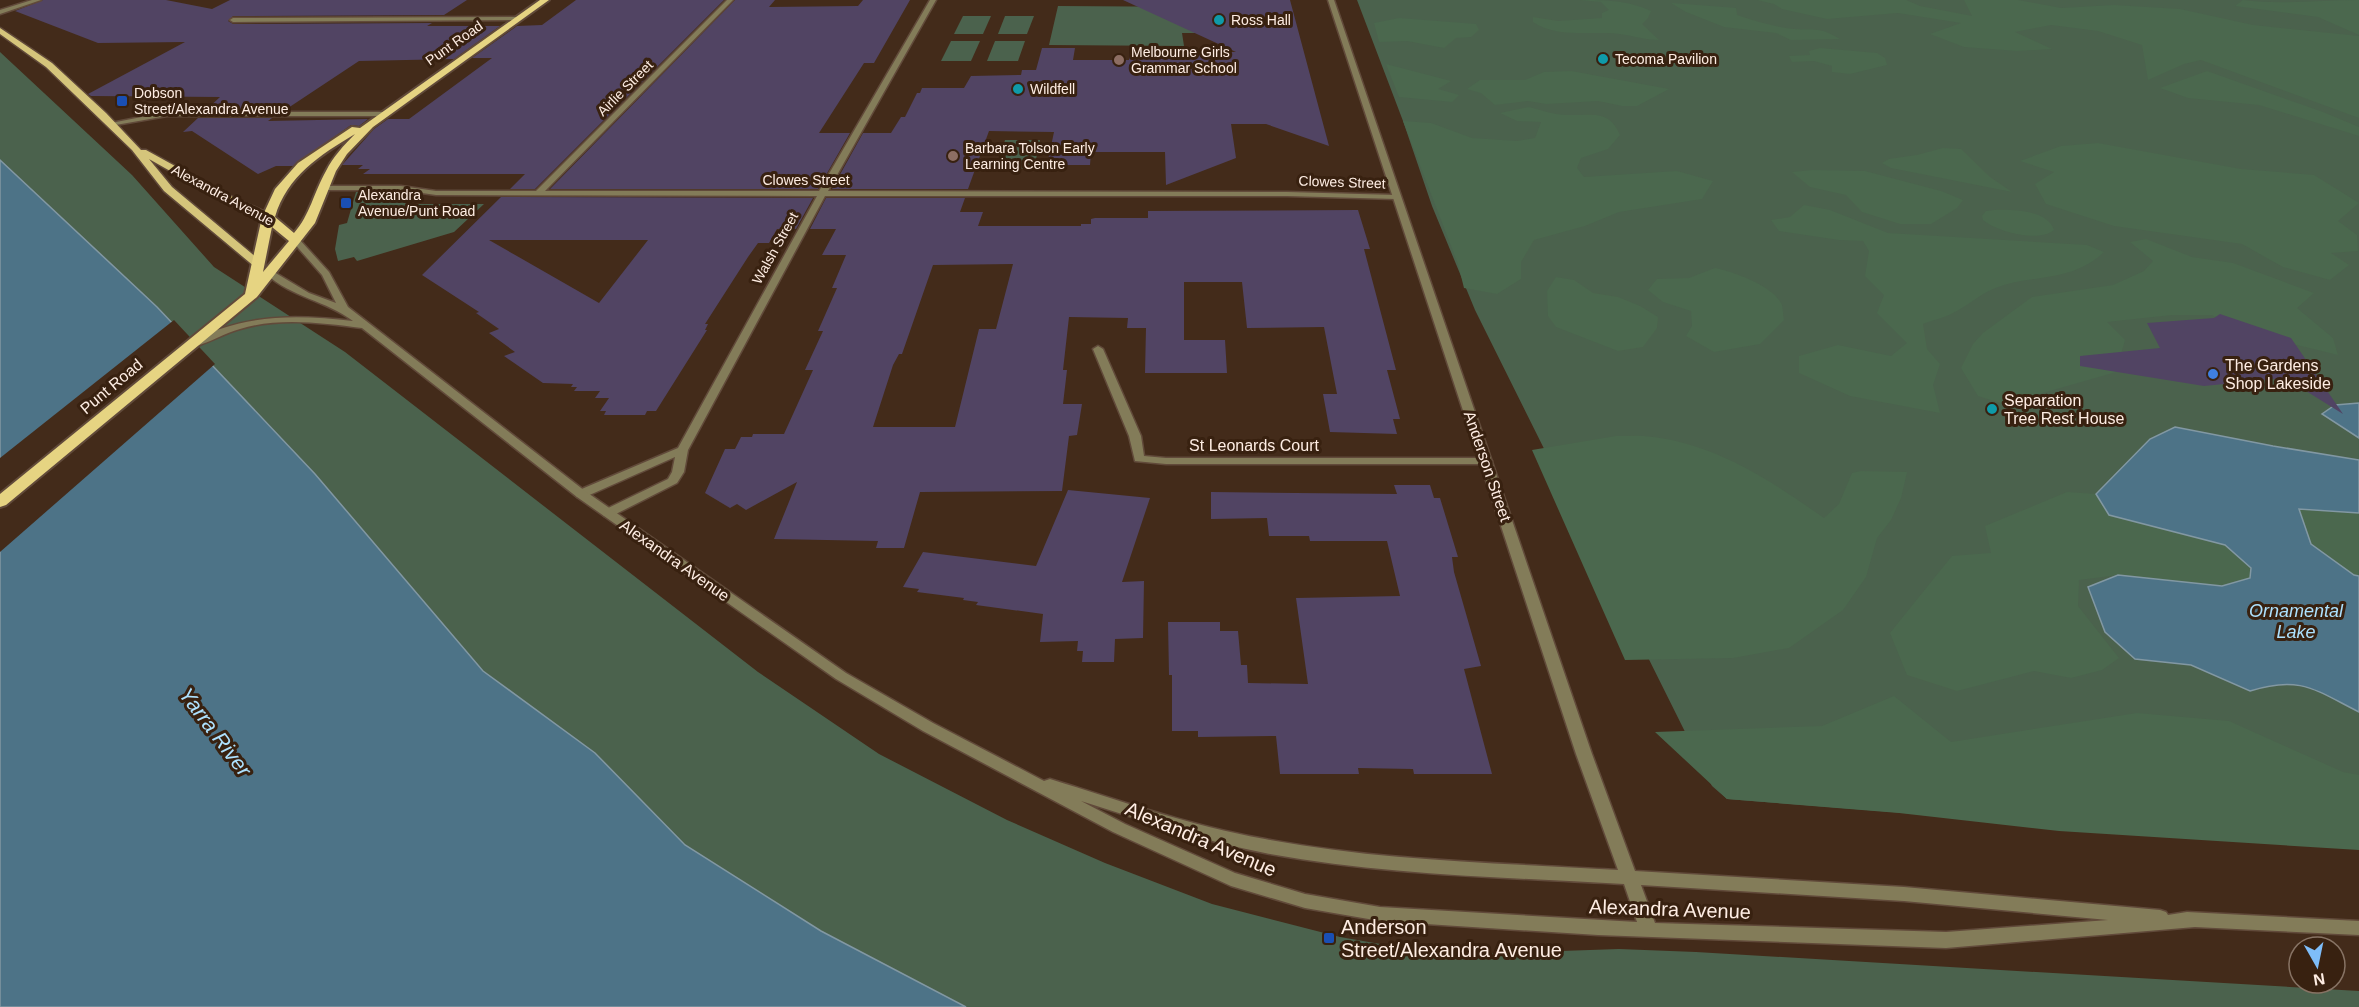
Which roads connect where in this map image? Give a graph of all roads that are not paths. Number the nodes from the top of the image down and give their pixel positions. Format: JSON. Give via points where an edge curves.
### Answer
{"nodes":[{"id":1,"x":38,"y":0,"type":"edge"},
{"id":2,"x":544,"y":0,"type":"edge"},
{"id":3,"x":730,"y":0,"type":"edge"},
{"id":4,"x":933,"y":0,"type":"edge"},
{"id":5,"x":1330,"y":0,"type":"edge"},
{"id":6,"x":0,"y":12,"type":"edge"},
{"id":7,"x":517,"y":19,"type":"junction"},
{"id":8,"x":233,"y":20,"type":"dead end"},
{"id":9,"x":0,"y":30,"type":"edge"},
{"id":10,"x":383,"y":114,"type":"junction"},
{"id":11,"x":110,"y":124,"type":"junction"},
{"id":12,"x":135,"y":148,"type":"junction"},
{"id":13,"x":324,"y":188,"type":"junction"},
{"id":14,"x":539,"y":192,"type":"junction"},
{"id":15,"x":822,"y":193,"type":"junction"},
{"id":16,"x":1395,"y":193,"type":"junction"},
{"id":17,"x":268,"y":217,"type":"junction"},
{"id":18,"x":296,"y":241,"type":"junction"},
{"id":19,"x":259,"y":265,"type":"junction"},
{"id":20,"x":271,"y":274,"type":"junction"},
{"id":21,"x":246,"y":298,"type":"junction"},
{"id":22,"x":344,"y":309,"type":"junction"},
{"id":23,"x":222,"y":326,"type":"junction"},
{"id":24,"x":364,"y":326,"type":"junction"},
{"id":25,"x":1098,"y":349,"type":"dead end"},
{"id":26,"x":682,"y":450,"type":"junction"},
{"id":27,"x":1486,"y":461,"type":"junction"},
{"id":28,"x":581,"y":494,"type":"junction"},
{"id":29,"x":0,"y":502,"type":"edge"},
{"id":30,"x":608,"y":513,"type":"junction"},
{"id":31,"x":1028,"y":779,"type":"junction"},
{"id":32,"x":1629,"y":876,"type":"junction"},
{"id":33,"x":2193,"y":920,"type":"junction"},
{"id":34,"x":2359,"y":928,"type":"edge"},
{"id":35,"x":1650,"y":930,"type":"junction"}],
"edges":[{"from":1,"to":6,"type":"street"},
{"from":2,"to":7,"type":"highway","name":"Punt Road"},
{"from":3,"to":14,"type":"street","name":"Airlie Street"},
{"from":4,"to":15,"type":"street","name":"Walsh Street"},
{"from":5,"to":16,"type":"street","name":"Anderson Street"},
{"from":7,"to":8,"type":"street"},
{"from":7,"to":10,"type":"highway","name":"Punt Road"},
{"from":9,"to":11,"type":"main road","name":"Alexandra Avenue","via":[[49,66]]},
{"from":10,"to":11,"type":"street","via":[[167,114]]},
{"from":10,"to":13,"type":"highway","name":"Punt Road","via":[[343,152]]},
{"from":10,"to":17,"type":"highway","name":"Punt Road","via":[[300,166],[286,182]]},
{"from":11,"to":12,"type":"main road","name":"Alexandra Avenue"},
{"from":12,"to":17,"type":"main road","name":"Alexandra Avenue"},
{"from":12,"to":19,"type":"main road","name":"Alexandra Avenue","via":[[168,189]]},
{"from":13,"to":14,"type":"street","name":"Clowes Street"},
{"from":13,"to":18,"type":"highway","name":"Punt Road","via":[[313,216]]},
{"from":14,"to":15,"type":"street","name":"Clowes Street"},
{"from":15,"to":16,"type":"street","name":"Clowes Street"},
{"from":15,"to":26,"type":"street","name":"Walsh Street"},
{"from":16,"to":27,"type":"street","name":"Anderson Street"},
{"from":17,"to":18,"type":"highway","name":"Alexandra Avenue"},
{"from":17,"to":19,"type":"highway","name":"Punt Road"},
{"from":18,"to":20,"type":"highway","name":"Punt Road"},
{"from":18,"to":22,"type":"street","name":"Alexandra Avenue","via":[[326,274]]},
{"from":19,"to":20,"type":"highway","name":"Alexandra Avenue"},
{"from":19,"to":21,"type":"highway","name":"Punt Road"},
{"from":20,"to":21,"type":"highway","name":"Punt Road"},
{"from":20,"to":22,"type":"street","name":"Alexandra Avenue","via":[[306,295]]},
{"from":21,"to":23,"type":"highway","name":"Punt Road"},
{"from":22,"to":24,"type":"street","name":"Alexandra Avenue"},
{"from":23,"to":24,"type":"street","via":[[283,318]]},
{"from":23,"to":29,"type":"highway","name":"Punt Road","via":[[177,355]]},
{"from":24,"to":28,"type":"street","name":"Alexandra Avenue"},
{"from":25,"to":27,"type":"street","name":"St Leonards Court","via":[[1135,436],[1139,459]]},
{"from":26,"to":28,"type":"street"},
{"from":26,"to":30,"type":"street","name":"Walsh Street","via":[[673,481]]},
{"from":27,"to":32,"type":"street","name":"Anderson Street"},
{"from":28,"to":30,"type":"street","name":"Alexandra Avenue"},
{"from":30,"to":31,"type":"street","name":"Alexandra Avenue","via":[[841,676]]},
{"from":31,"to":32,"type":"street","name":"Alexandra Avenue","via":[[1199,831],[1324,856]]},
{"from":31,"to":35,"type":"street","name":"Alexandra Avenue","via":[[1188,860],[1232,879],[1305,901],[1411,918]]},
{"from":32,"to":33,"type":"street","name":"Alexandra Avenue","via":[[1921,895]]},
{"from":32,"to":35,"type":"street","name":"Anderson Street"},
{"from":33,"to":34,"type":"street","name":"Alexandra Avenue"},
{"from":33,"to":35,"type":"street","name":"Alexandra Avenue","via":[[1946,940]]}]}
